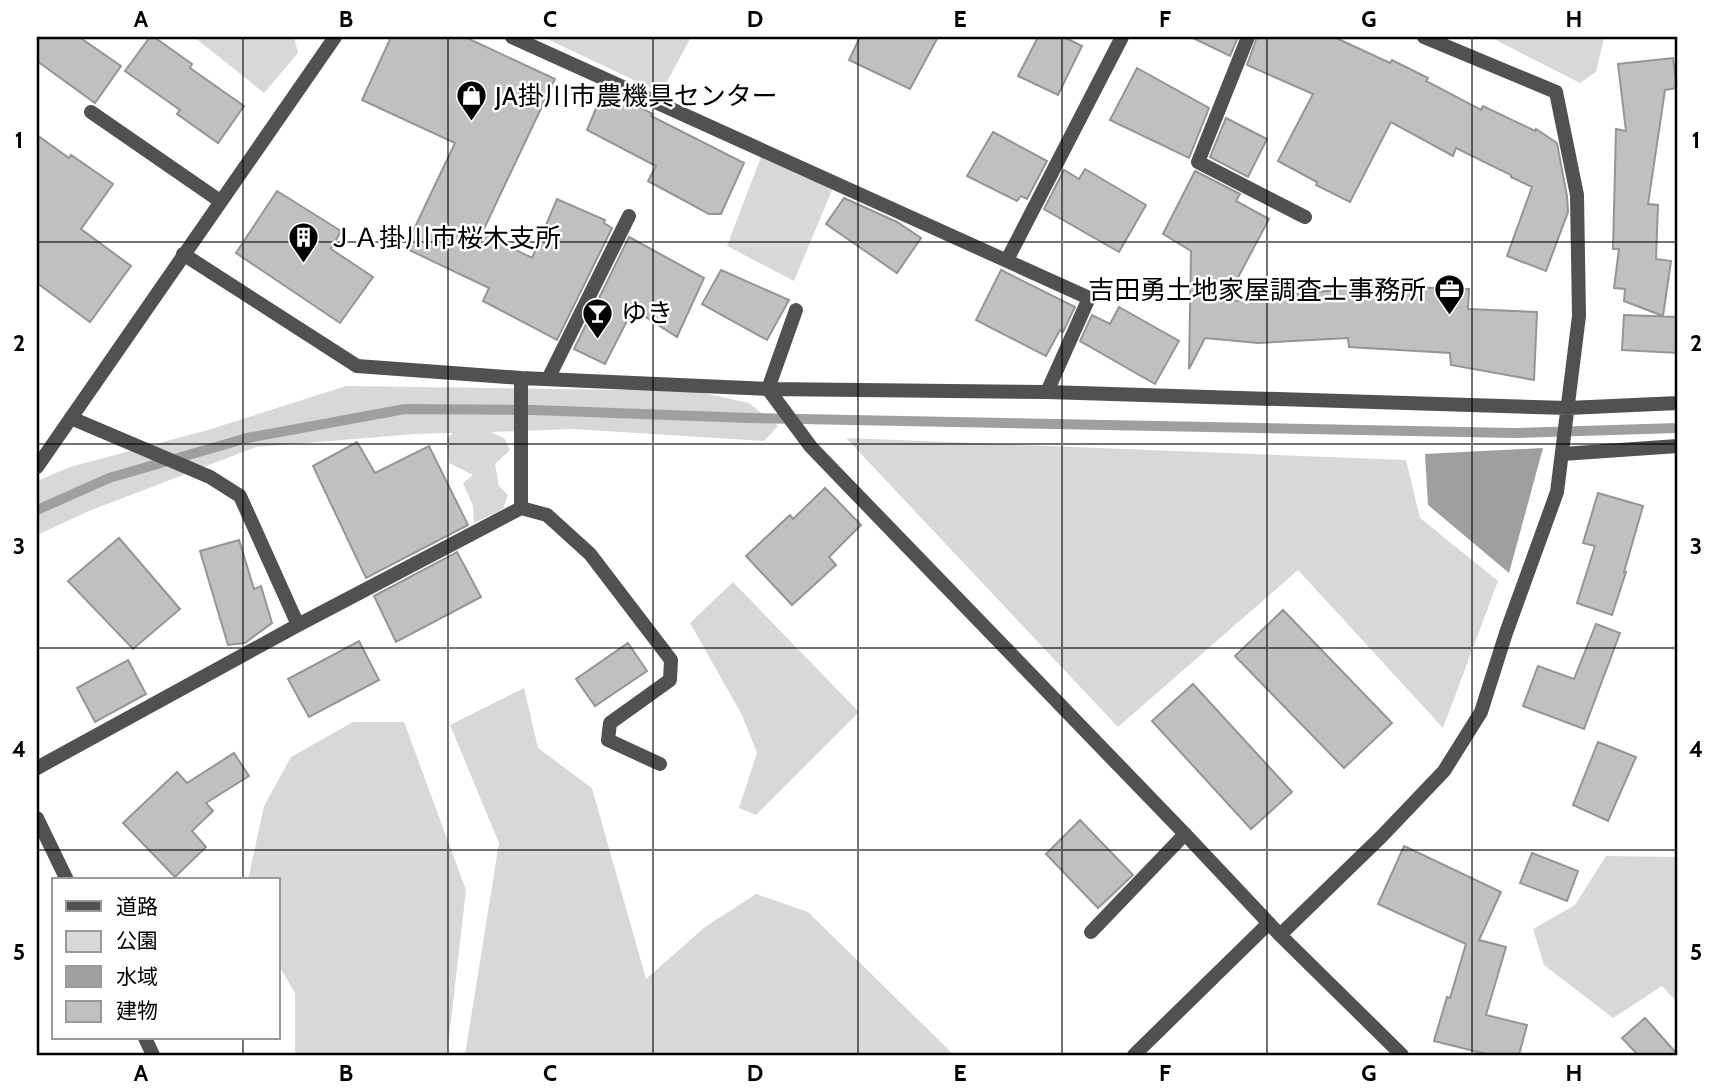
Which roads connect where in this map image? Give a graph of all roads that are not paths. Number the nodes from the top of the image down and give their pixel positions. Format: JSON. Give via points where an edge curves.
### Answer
{"nodes":[{"id":1,"x":335,"y":37,"type":"edge"},
{"id":2,"x":512,"y":37,"type":"edge"},
{"id":3,"x":1122,"y":37,"type":"edge"},
{"id":4,"x":1248,"y":37,"type":"edge"},
{"id":5,"x":1424,"y":37,"type":"edge"},
{"id":6,"x":91,"y":112,"type":"dead end"},
{"id":7,"x":220,"y":201,"type":"junction"},
{"id":8,"x":629,"y":216,"type":"dead end"},
{"id":9,"x":1305,"y":217,"type":"dead end"},
{"id":10,"x":183,"y":254,"type":"junction"},
{"id":11,"x":1007,"y":260,"type":"junction"},
{"id":12,"x":796,"y":310,"type":"dead end"},
{"id":13,"x":548,"y":379,"type":"junction"},
{"id":14,"x":521,"y":382,"type":"junction"},
{"id":15,"x":768,"y":389,"type":"junction"},
{"id":16,"x":1046,"y":392,"type":"junction"},
{"id":17,"x":1678,"y":403,"type":"edge"},
{"id":18,"x":1567,"y":413,"type":"junction"},
{"id":19,"x":71,"y":418,"type":"junction"},
{"id":20,"x":1678,"y":446,"type":"edge"},
{"id":21,"x":1562,"y":454,"type":"junction"},
{"id":22,"x":37,"y":467,"type":"edge"},
{"id":23,"x":521,"y":508,"type":"junction"},
{"id":24,"x":298,"y":625,"type":"junction"},
{"id":25,"x":660,"y":764,"type":"dead end"},
{"id":26,"x":37,"y":768,"type":"edge"},
{"id":27,"x":37,"y":818,"type":"edge"},
{"id":28,"x":1185,"y":834,"type":"junction"},
{"id":29,"x":66,"y":878,"type":"edge"},
{"id":30,"x":1269,"y":923,"type":"junction"},
{"id":31,"x":1091,"y":932,"type":"dead end"},
{"id":32,"x":1280,"y":935,"type":"junction"},
{"id":33,"x":1134,"y":1055,"type":"edge"},
{"id":34,"x":1402,"y":1055,"type":"edge"}],
"edges":[{"from":1,"to":7,"type":"street"},
{"from":2,"to":11,"type":"street"},
{"from":3,"to":11,"type":"street"},
{"from":4,"to":9,"type":"street","via":[[1198,162]]},
{"from":5,"to":18,"type":"street","via":[[1556,92],[1577,195],[1579,316]]},
{"from":6,"to":7,"type":"street"},
{"from":7,"to":10,"type":"street"},
{"from":8,"to":13,"type":"street"},
{"from":10,"to":14,"type":"street","via":[[357,366]]},
{"from":10,"to":19,"type":"street"},
{"from":11,"to":16,"type":"street","via":[[1088,298]]},
{"from":12,"to":15,"type":"street"},
{"from":13,"to":14,"type":"street"},
{"from":13,"to":15,"type":"street"},
{"from":14,"to":23,"type":"street"},
{"from":15,"to":16,"type":"street"},
{"from":15,"to":28,"type":"street","via":[[811,447]]},
{"from":16,"to":18,"type":"street"},
{"from":17,"to":18,"type":"street"},
{"from":18,"to":21,"type":"street"},
{"from":19,"to":22,"type":"street"},
{"from":19,"to":24,"type":"street","via":[[210,477],[240,496]]},
{"from":20,"to":21,"type":"street"},
{"from":21,"to":32,"type":"street","via":[[1557,492],[1481,712],[1444,771]]},
{"from":23,"to":24,"type":"street"},
{"from":23,"to":25,"type":"street","via":[[547,515],[590,554],[671,660],[670,680],[610,723],[608,740]]},
{"from":24,"to":26,"type":"street"},
{"from":27,"to":29,"type":"street"},
{"from":28,"to":30,"type":"street"},
{"from":28,"to":31,"type":"street"},
{"from":30,"to":32,"type":"street"},
{"from":30,"to":33,"type":"street"},
{"from":32,"to":34,"type":"street"}]}
